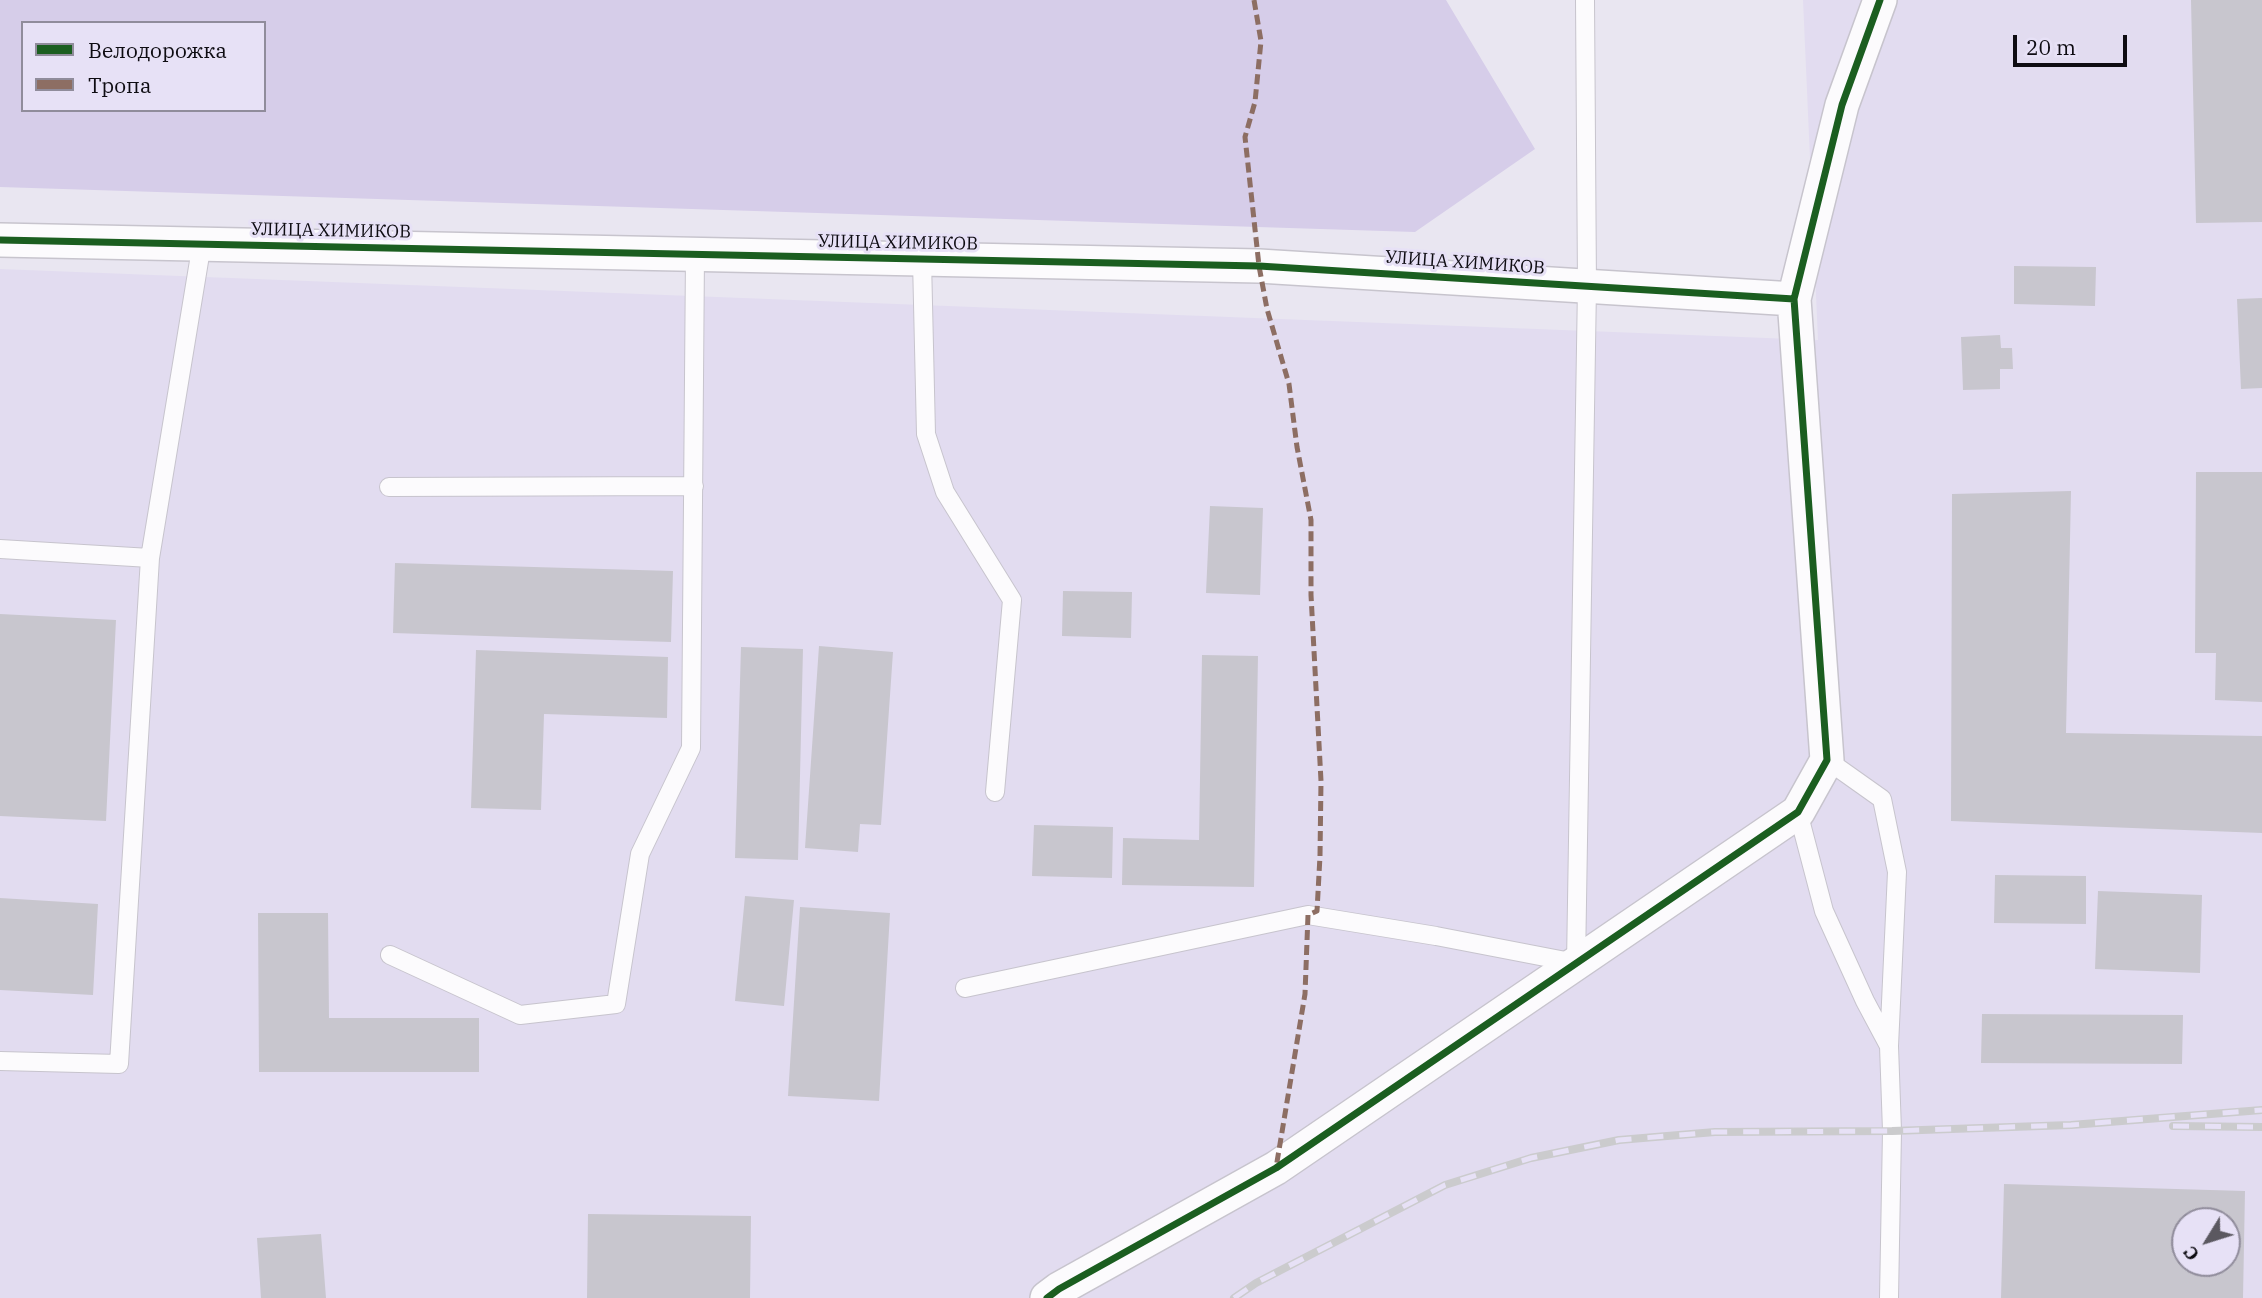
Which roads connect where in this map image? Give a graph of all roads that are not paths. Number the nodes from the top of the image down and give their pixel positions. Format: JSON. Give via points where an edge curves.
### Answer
{"nodes":[{"id":1,"x":1585,"y":0,"type":"edge"},
{"id":2,"x":1880,"y":0,"type":"edge"},
{"id":3,"x":0,"y":240,"type":"edge"},
{"id":4,"x":202,"y":243,"type":"junction"},
{"id":5,"x":695,"y":255,"type":"junction"},
{"id":6,"x":922,"y":260,"type":"junction"},
{"id":7,"x":1587,"y":286,"type":"junction"},
{"id":8,"x":1794,"y":299,"type":"junction"},
{"id":9,"x":389,"y":486,"type":"dead end"},
{"id":10,"x":694,"y":486,"type":"junction"},
{"id":11,"x":0,"y":549,"type":"edge"},
{"id":12,"x":150,"y":558,"type":"junction"},
{"id":13,"x":1827,"y":760,"type":"junction"},
{"id":14,"x":995,"y":792,"type":"dead end"},
{"id":15,"x":1798,"y":812,"type":"junction"},
{"id":16,"x":390,"y":955,"type":"dead end"},
{"id":17,"x":1576,"y":963,"type":"junction"},
{"id":18,"x":965,"y":988,"type":"dead end"},
{"id":19,"x":1889,"y":1046,"type":"junction"},
{"id":20,"x":0,"y":1061,"type":"edge"},
{"id":21,"x":1047,"y":1298,"type":"edge"},
{"id":22,"x":1889,"y":1298,"type":"edge"}],
"edges":[{"from":1,"to":7,"type":"lane"},
{"from":2,"to":8,"type":"street","via":[[1842,105]]},
{"from":3,"to":4,"type":"street","name":"УЛИЦА ХИМИКОВ"},
{"from":4,"to":5,"type":"street","name":"УЛИЦА ХИМИКОВ"},
{"from":4,"to":12,"type":"lane"},
{"from":5,"to":6,"type":"street","name":"УЛИЦА ХИМИКОВ"},
{"from":5,"to":10,"type":"lane"},
{"from":6,"to":7,"type":"street","name":"УЛИЦА ХИМИКОВ","via":[[1259,266]]},
{"from":6,"to":14,"type":"lane","via":[[926,433],[945,492],[1012,600]]},
{"from":7,"to":8,"type":"street","name":"УЛИЦА ХИМИКОВ"},
{"from":7,"to":17,"type":"lane"},
{"from":8,"to":13,"type":"street"},
{"from":9,"to":10,"type":"lane"},
{"from":10,"to":16,"type":"lane","via":[[691,748],[640,854],[616,1004],[520,1016]]},
{"from":11,"to":12,"type":"lane"},
{"from":12,"to":20,"type":"lane","via":[[119,1064]]},
{"from":13,"to":15,"type":"street"},
{"from":13,"to":19,"type":"lane","via":[[1882,799],[1897,872]]},
{"from":15,"to":17,"type":"street"},
{"from":15,"to":19,"type":"lane","via":[[1824,911]]},
{"from":17,"to":18,"type":"lane","via":[[1308,915]]},
{"from":17,"to":21,"type":"street","via":[[1276,1168]]},
{"from":19,"to":22,"type":"lane"}]}
